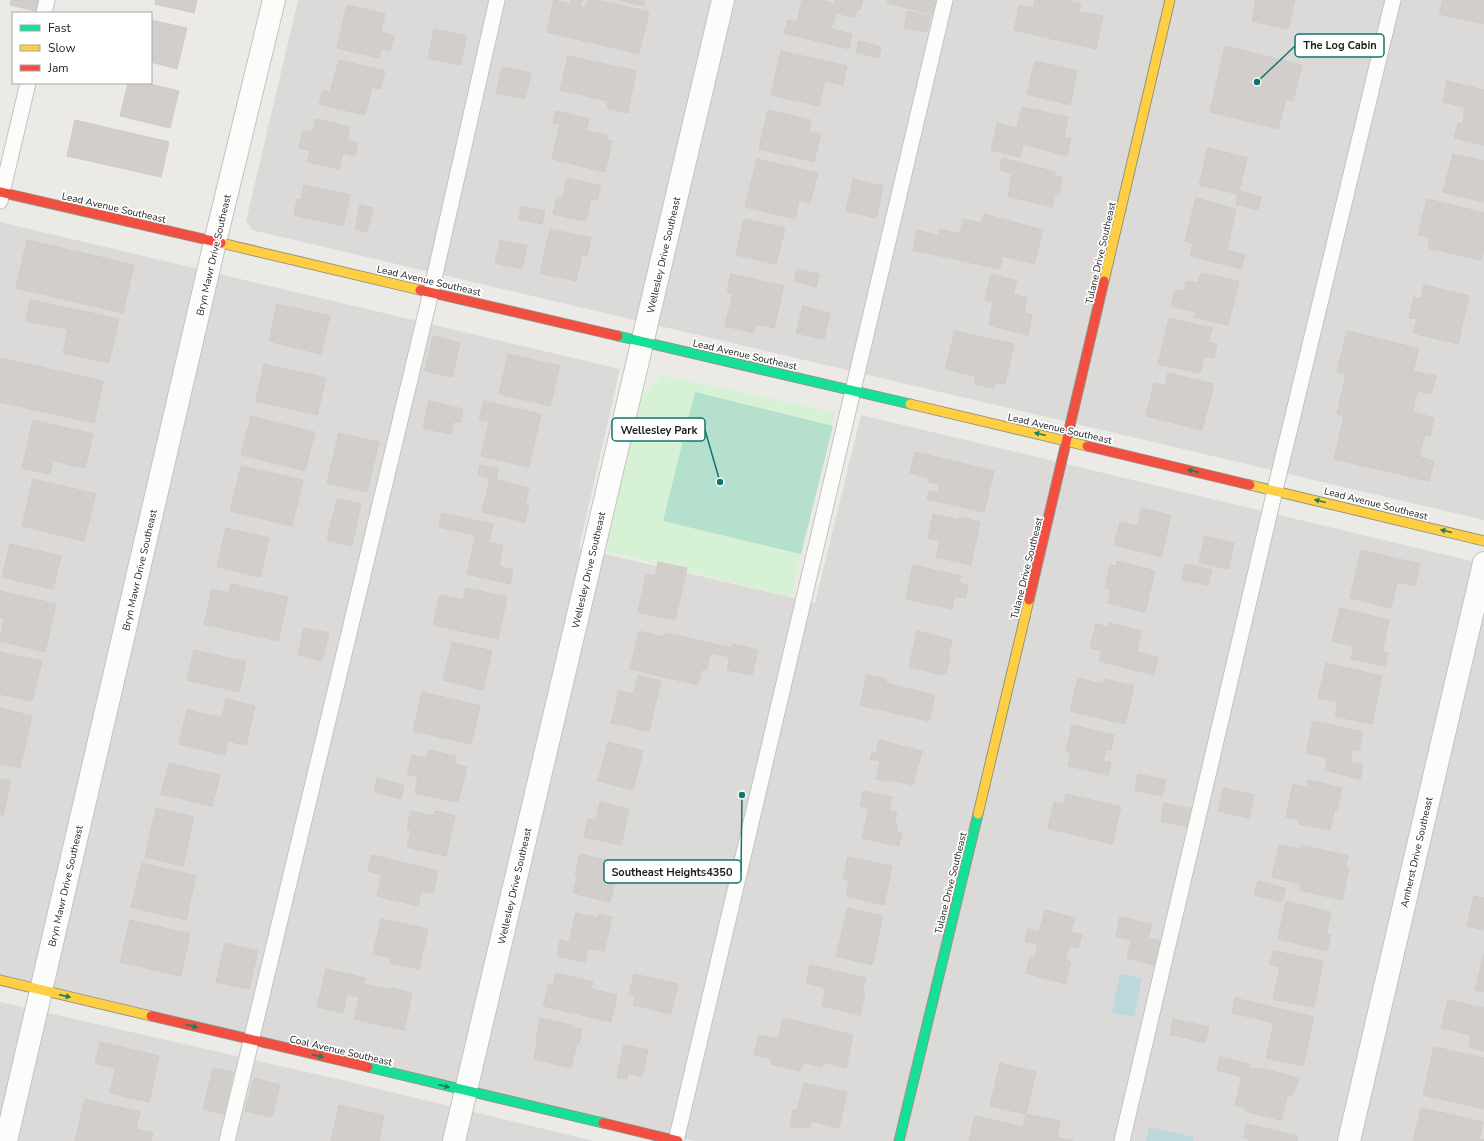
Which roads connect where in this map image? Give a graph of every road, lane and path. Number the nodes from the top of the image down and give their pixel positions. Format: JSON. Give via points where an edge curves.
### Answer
{"nodes":[{"id":1,"x":47,"y":0,"type":"edge"},
{"id":2,"x":274,"y":0,"type":"edge"},
{"id":3,"x":497,"y":0,"type":"edge"},
{"id":4,"x":723,"y":0,"type":"edge"},
{"id":5,"x":944,"y":0,"type":"edge"},
{"id":6,"x":1170,"y":0,"type":"edge"},
{"id":7,"x":1393,"y":0,"type":"edge"},
{"id":8,"x":44,"y":12,"type":"edge"},
{"id":9,"x":28,"y":84,"type":"edge"},
{"id":10,"x":1,"y":195,"type":"edge"},
{"id":11,"x":215,"y":242,"type":"junction"},
{"id":12,"x":431,"y":292,"type":"junction"},
{"id":13,"x":642,"y":341,"type":"junction"},
{"id":14,"x":852,"y":390,"type":"junction"},
{"id":15,"x":1067,"y":441,"type":"junction"},
{"id":16,"x":1275,"y":490,"type":"junction"},
{"id":17,"x":1484,"y":541,"type":"edge"},
{"id":18,"x":1484,"y":564,"type":"edge"},
{"id":19,"x":0,"y":980,"type":"edge"},
{"id":20,"x":40,"y":990,"type":"junction"},
{"id":21,"x":250,"y":1040,"type":"junction"},
{"id":22,"x":466,"y":1092,"type":"junction"},
{"id":23,"x":6,"y":1141,"type":"edge"},
{"id":24,"x":227,"y":1141,"type":"edge"},
{"id":25,"x":454,"y":1141,"type":"edge"},
{"id":26,"x":677,"y":1141,"type":"edge"},
{"id":27,"x":899,"y":1141,"type":"edge"},
{"id":28,"x":1122,"y":1141,"type":"edge"},
{"id":29,"x":1349,"y":1141,"type":"edge"}],
"edges":[{"from":1,"to":8,"type":"lane"},
{"from":2,"to":11,"type":"street","name":"Bryn Mawr Drive Southeast"},
{"from":3,"to":12,"type":"lane"},
{"from":4,"to":13,"type":"street","name":"Wellesley Drive Southeast"},
{"from":5,"to":14,"type":"lane"},
{"from":6,"to":15,"type":"main road","name":"Tulane Drive Southeast"},
{"from":7,"to":16,"type":"lane"},
{"from":9,"to":10,"type":"lane"},
{"from":10,"to":11,"type":"main road","name":"Lead Avenue Southeast"},
{"from":11,"to":12,"type":"main road","name":"Lead Avenue Southeast"},
{"from":11,"to":20,"type":"street","name":"Bryn Mawr Drive Southeast"},
{"from":12,"to":13,"type":"main road","name":"Lead Avenue Southeast"},
{"from":12,"to":21,"type":"lane"},
{"from":13,"to":14,"type":"main road","name":"Lead Avenue Southeast"},
{"from":13,"to":22,"type":"street","name":"Wellesley Drive Southeast"},
{"from":15,"to":14,"type":"main road","name":"Lead Avenue Southeast","one_way":true},
{"from":14,"to":26,"type":"lane"},
{"from":16,"to":15,"type":"main road","name":"Lead Avenue Southeast","one_way":true},
{"from":15,"to":27,"type":"main road","name":"Tulane Drive Southeast"},
{"from":17,"to":16,"type":"main road","name":"Lead Avenue Southeast","one_way":true},
{"from":16,"to":28,"type":"lane"},
{"from":18,"to":29,"type":"street","name":"Amherst Drive Southeast"},
{"from":19,"to":20,"type":"main road","name":"Coal Avenue Southeast"},
{"from":20,"to":21,"type":"main road","name":"Coal Avenue Southeast","one_way":true},
{"from":20,"to":23,"type":"street","name":"Bryn Mawr Drive Southeast"},
{"from":21,"to":22,"type":"main road","name":"Coal Avenue Southeast","one_way":true},
{"from":21,"to":24,"type":"lane"},
{"from":22,"to":25,"type":"street","name":"Wellesley Drive Southeast"},
{"from":22,"to":26,"type":"main road","name":"Coal Avenue Southeast"}]}
